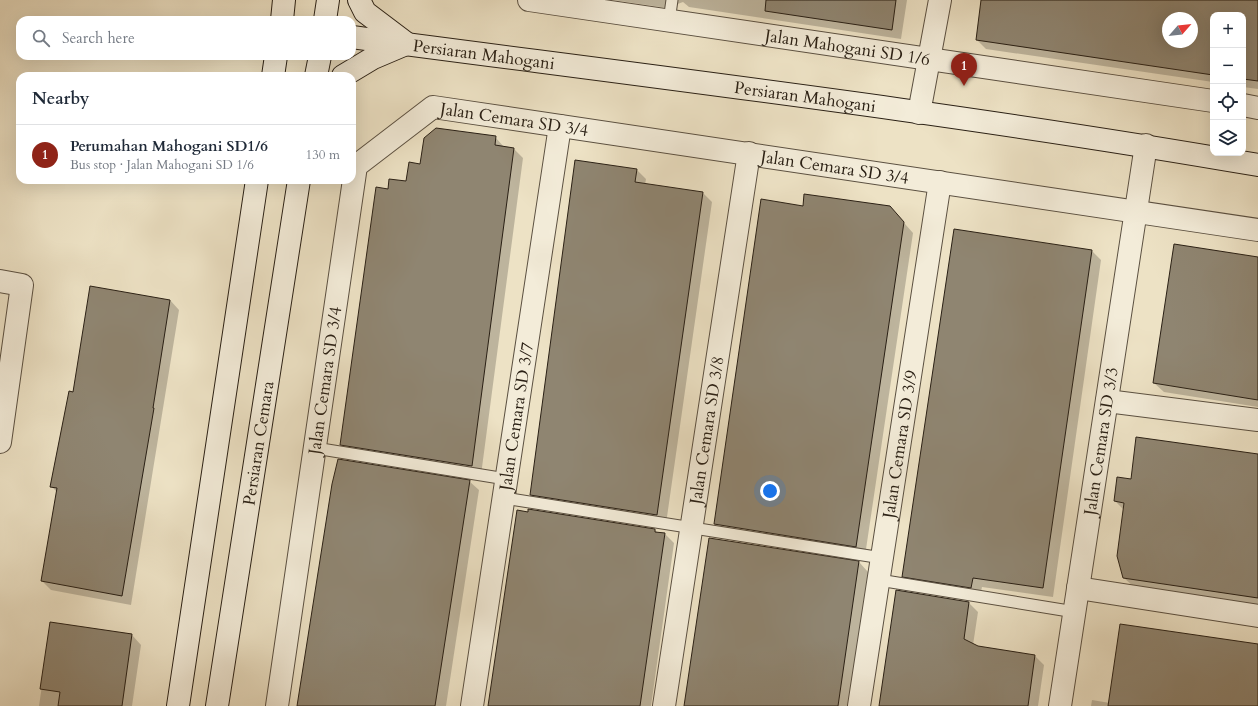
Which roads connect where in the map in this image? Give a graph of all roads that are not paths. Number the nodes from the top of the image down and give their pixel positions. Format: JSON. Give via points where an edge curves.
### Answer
{"nodes":[{"id":1,"x":284,"y":0,"type":"edge"},
{"id":2,"x":328,"y":0,"type":"edge"},
{"id":3,"x":359,"y":0,"type":"edge"},
{"id":4,"x":529,"y":0,"type":"edge"},
{"id":5,"x":940,"y":0,"type":"edge"},
{"id":6,"x":670,"y":10,"type":"edge"},
{"id":7,"x":282,"y":16,"type":"edge"},
{"id":8,"x":326,"y":16,"type":"edge"},
{"id":9,"x":356,"y":38,"type":"edge"},
{"id":10,"x":407,"y":44,"type":"junction"},
{"id":11,"x":929,"y":59,"type":"junction"},
{"id":12,"x":275,"y":60,"type":"edge"},
{"id":13,"x":319,"y":60,"type":"edge"},
{"id":14,"x":274,"y":72,"type":"edge"},
{"id":15,"x":317,"y":72,"type":"edge"},
{"id":16,"x":350,"y":72,"type":"edge"},
{"id":17,"x":1210,"y":101,"type":"edge"},
{"id":18,"x":1246,"y":106,"type":"edge"},
{"id":19,"x":1258,"y":108,"type":"edge"},
{"id":20,"x":919,"y":113,"type":"junction"},
{"id":21,"x":560,"y":126,"type":"junction"},
{"id":22,"x":1146,"y":145,"type":"junction"},
{"id":23,"x":749,"y":154,"type":"junction"},
{"id":24,"x":1258,"y":165,"type":"edge"},
{"id":25,"x":356,"y":166,"type":"edge"},
{"id":26,"x":940,"y":182,"type":"junction"},
{"id":27,"x":256,"y":184,"type":"edge"},
{"id":28,"x":298,"y":184,"type":"edge"},
{"id":29,"x":353,"y":184,"type":"edge"},
{"id":30,"x":1136,"y":211,"type":"junction"},
{"id":31,"x":1258,"y":230,"type":"edge"},
{"id":32,"x":0,"y":281,"type":"edge"},
{"id":33,"x":1107,"y":401,"type":"junction"},
{"id":34,"x":1258,"y":420,"type":"edge"},
{"id":35,"x":0,"y":442,"type":"edge"},
{"id":36,"x":314,"y":448,"type":"junction"},
{"id":37,"x":505,"y":488,"type":"junction"},
{"id":38,"x":691,"y":528,"type":"junction"},
{"id":39,"x":882,"y":558,"type":"junction"},
{"id":40,"x":878,"y":580,"type":"junction"},
{"id":41,"x":1078,"y":588,"type":"junction"},
{"id":42,"x":1074,"y":612,"type":"junction"},
{"id":43,"x":1258,"y":616,"type":"edge"},
{"id":44,"x":178,"y":706,"type":"edge"},
{"id":45,"x":217,"y":706,"type":"edge"},
{"id":46,"x":277,"y":706,"type":"edge"},
{"id":47,"x":472,"y":706,"type":"edge"},
{"id":48,"x":664,"y":706,"type":"edge"},
{"id":49,"x":859,"y":706,"type":"edge"},
{"id":50,"x":1060,"y":706,"type":"edge"}],
"edges":[{"from":1,"to":7,"type":"street"},
{"from":2,"to":8,"type":"street"},
{"from":3,"to":10,"type":"street","via":[[365,12]]},
{"from":4,"to":6,"type":"street","name":"Jalan Mahogani SD 1/6"},
{"from":5,"to":11,"type":"street"},
{"from":6,"to":11,"type":"street","name":"Jalan Mahogani SD 1/6"},
{"from":9,"to":10,"type":"street","name":"Persiaran Mahogani"},
{"from":10,"to":16,"type":"street","via":[[373,58]]},
{"from":10,"to":20,"type":"street","name":"Persiaran Mahogani"},
{"from":11,"to":17,"type":"street","name":"Jalan Mahogani SD 1/6"},
{"from":11,"to":20,"type":"street"},
{"from":12,"to":14,"type":"street"},
{"from":13,"to":15,"type":"street"},
{"from":18,"to":19,"type":"street"},
{"from":20,"to":22,"type":"street","name":"Persiaran Mahogani"},
{"from":21,"to":23,"type":"street","name":"Jalan Cemara SD 3/4"},
{"from":21,"to":25,"type":"street","name":"Jalan Cemara SD 3/4","via":[[433,107]]},
{"from":21,"to":37,"type":"street","name":"Jalan Cemara SD 3/7"},
{"from":22,"to":24,"type":"street","name":"Persiaran Mahogani"},
{"from":22,"to":30,"type":"street","name":"Jalan Cemara SD 3/3"},
{"from":23,"to":26,"type":"street","name":"Jalan Cemara SD 3/4"},
{"from":23,"to":38,"type":"street","name":"Jalan Cemara SD 3/8"},
{"from":26,"to":30,"type":"street","name":"Jalan Cemara SD 3/4"},
{"from":26,"to":39,"type":"street","name":"Jalan Cemara SD 3/9"},
{"from":27,"to":44,"type":"street"},
{"from":28,"to":45,"type":"street","name":"Persiaran Cemara"},
{"from":29,"to":36,"type":"street","name":"Jalan Cemara SD 3/4"},
{"from":30,"to":31,"type":"street","name":"Jalan Cemara SD 3/4"},
{"from":30,"to":33,"type":"street","name":"Jalan Cemara SD 3/3"},
{"from":32,"to":35,"type":"street","via":[[22,285]]},
{"from":33,"to":34,"type":"street"},
{"from":33,"to":41,"type":"street","name":"Jalan Cemara SD 3/3"},
{"from":36,"to":37,"type":"lane"},
{"from":36,"to":46,"type":"street","name":"Jalan Cemara SD 3/4"},
{"from":37,"to":38,"type":"lane"},
{"from":37,"to":47,"type":"street","name":"Jalan Cemara SD 3/7"},
{"from":38,"to":39,"type":"lane"},
{"from":38,"to":48,"type":"street","name":"Jalan Cemara SD 3/8"},
{"from":39,"to":40,"type":"street","name":"Jalan Cemara SD 3/9"},
{"from":40,"to":42,"type":"lane"},
{"from":40,"to":49,"type":"street","name":"Jalan Cemara SD 3/9"},
{"from":41,"to":42,"type":"street","name":"Jalan Cemara SD 3/3"},
{"from":41,"to":43,"type":"street"},
{"from":42,"to":50,"type":"street","name":"Jalan Cemara SD 3/3"}]}
